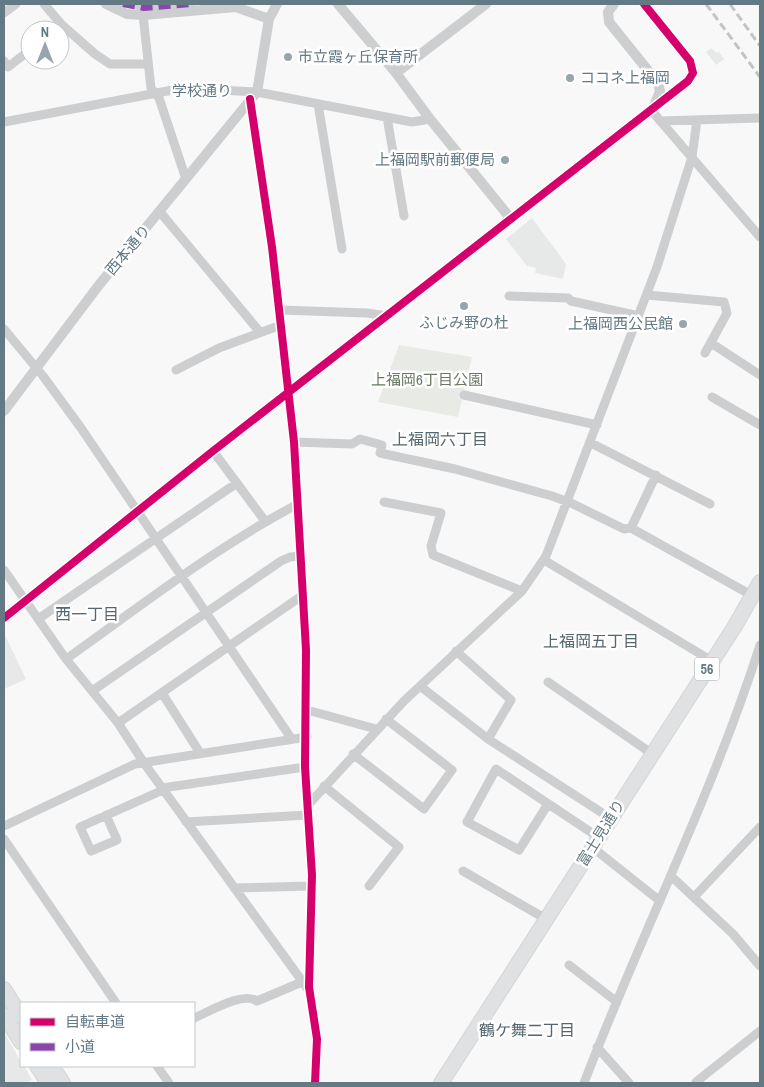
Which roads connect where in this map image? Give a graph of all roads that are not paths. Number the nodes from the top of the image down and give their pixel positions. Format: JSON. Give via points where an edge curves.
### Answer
{"nodes":[{"id":1,"x":16,"y":4,"type":"edge"},
{"id":2,"x":46,"y":4,"type":"edge"},
{"id":3,"x":106,"y":4,"type":"edge"},
{"id":4,"x":123,"y":4,"type":"edge"},
{"id":5,"x":193,"y":4,"type":"edge"},
{"id":6,"x":277,"y":4,"type":"edge"},
{"id":7,"x":338,"y":4,"type":"edge"},
{"id":8,"x":486,"y":4,"type":"edge"},
{"id":9,"x":614,"y":4,"type":"edge"},
{"id":10,"x":644,"y":4,"type":"edge"},
{"id":11,"x":144,"y":9,"type":"edge"},
{"id":12,"x":4,"y":14,"type":"edge"},
{"id":13,"x":270,"y":19,"type":"junction"},
{"id":14,"x":55,"y":20,"type":"edge"},
{"id":15,"x":70,"y":36,"type":"edge"},
{"id":16,"x":20,"y":58,"type":"edge"},
{"id":17,"x":4,"y":61,"type":"edge"},
{"id":18,"x":148,"y":64,"type":"junction"},
{"id":19,"x":396,"y":73,"type":"junction"},
{"id":20,"x":658,"y":83,"type":"junction"},
{"id":21,"x":681,"y":87,"type":"junction"},
{"id":22,"x":153,"y":93,"type":"junction"},
{"id":23,"x":254,"y":96,"type":"junction"},
{"id":24,"x":318,"y":104,"type":"junction"},
{"id":25,"x":651,"y":110,"type":"junction"},
{"id":26,"x":387,"y":116,"type":"junction"},
{"id":27,"x":760,"y":118,"type":"edge"},
{"id":28,"x":430,"y":119,"type":"junction"},
{"id":29,"x":697,"y":120,"type":"junction"},
{"id":30,"x":4,"y":121,"type":"edge"},
{"id":31,"x":660,"y":121,"type":"junction"},
{"id":32,"x":692,"y":157,"type":"junction"},
{"id":33,"x":186,"y":178,"type":"junction"},
{"id":34,"x":160,"y":212,"type":"junction"},
{"id":35,"x":404,"y":216,"type":"dead end"},
{"id":36,"x":511,"y":219,"type":"junction"},
{"id":37,"x":760,"y":237,"type":"edge"},
{"id":38,"x":342,"y":249,"type":"dead end"},
{"id":39,"x":647,"y":295,"type":"junction"},
{"id":40,"x":509,"y":296,"type":"dead end"},
{"id":41,"x":280,"y":310,"type":"junction"},
{"id":42,"x":387,"y":316,"type":"junction"},
{"id":43,"x":639,"y":316,"type":"junction"},
{"id":44,"x":281,"y":325,"type":"junction"},
{"id":45,"x":4,"y":329,"type":"edge"},
{"id":46,"x":259,"y":331,"type":"junction"},
{"id":47,"x":711,"y":343,"type":"junction"},
{"id":48,"x":705,"y":353,"type":"dead end"},
{"id":49,"x":36,"y":368,"type":"junction"},
{"id":50,"x":176,"y":370,"type":"dead end"},
{"id":51,"x":760,"y":375,"type":"edge"},
{"id":52,"x":290,"y":393,"type":"junction"},
{"id":53,"x":464,"y":395,"type":"dead end"},
{"id":54,"x":712,"y":397,"type":"dead end"},
{"id":55,"x":4,"y":411,"type":"edge"},
{"id":56,"x":760,"y":425,"type":"edge"},
{"id":57,"x":598,"y":426,"type":"junction"},
{"id":58,"x":294,"y":442,"type":"junction"},
{"id":59,"x":590,"y":443,"type":"junction"},
{"id":60,"x":213,"y":451,"type":"junction"},
{"id":61,"x":656,"y":475,"type":"junction"},
{"id":62,"x":237,"y":483,"type":"junction"},
{"id":63,"x":568,"y":501,"type":"junction"},
{"id":64,"x":384,"y":502,"type":"dead end"},
{"id":65,"x":298,"y":504,"type":"junction"},
{"id":66,"x":710,"y":504,"type":"dead end"},
{"id":67,"x":138,"y":512,"type":"junction"},
{"id":68,"x":265,"y":521,"type":"junction"},
{"id":69,"x":631,"y":528,"type":"junction"},
{"id":70,"x":156,"y":538,"type":"junction"},
{"id":71,"x":300,"y":556,"type":"junction"},
{"id":72,"x":544,"y":560,"type":"junction"},
{"id":73,"x":4,"y":570,"type":"edge"},
{"id":74,"x":182,"y":576,"type":"junction"},
{"id":75,"x":760,"y":582,"type":"edge"},
{"id":76,"x":522,"y":591,"type":"junction"},
{"id":77,"x":303,"y":595,"type":"junction"},
{"id":78,"x":753,"y":596,"type":"junction"},
{"id":79,"x":25,"y":601,"type":"junction"},
{"id":80,"x":206,"y":611,"type":"junction"},
{"id":81,"x":4,"y":618,"type":"edge"},
{"id":82,"x":38,"y":619,"type":"junction"},
{"id":83,"x":760,"y":646,"type":"edge"},
{"id":84,"x":230,"y":647,"type":"junction"},
{"id":85,"x":456,"y":651,"type":"junction"},
{"id":86,"x":66,"y":659,"type":"junction"},
{"id":87,"x":712,"y":661,"type":"junction"},
{"id":88,"x":548,"y":682,"type":"dead end"},
{"id":89,"x":420,"y":686,"type":"junction"},
{"id":90,"x":92,"y":691,"type":"junction"},
{"id":91,"x":162,"y":693,"type":"junction"},
{"id":92,"x":307,"y":710,"type":"junction"},
{"id":93,"x":386,"y":719,"type":"junction"},
{"id":94,"x":118,"y":723,"type":"junction"},
{"id":95,"x":376,"y":729,"type":"junction"},
{"id":96,"x":307,"y":737,"type":"junction"},
{"id":97,"x":292,"y":738,"type":"junction"},
{"id":98,"x":488,"y":739,"type":"junction"},
{"id":99,"x":200,"y":753,"type":"junction"},
{"id":100,"x":353,"y":754,"type":"junction"},
{"id":101,"x":651,"y":754,"type":"junction"},
{"id":102,"x":144,"y":763,"type":"junction"},
{"id":103,"x":305,"y":768,"type":"junction"},
{"id":104,"x":324,"y":786,"type":"junction"},
{"id":105,"x":162,"y":789,"type":"junction"},
{"id":106,"x":548,"y":804,"type":"junction"},
{"id":107,"x":308,"y":805,"type":"junction"},
{"id":108,"x":106,"y":815,"type":"junction"},
{"id":109,"x":308,"y":815,"type":"junction"},
{"id":110,"x":610,"y":818,"type":"junction"},
{"id":111,"x":186,"y":822,"type":"junction"},
{"id":112,"x":4,"y":826,"type":"edge"},
{"id":113,"x":760,"y":828,"type":"edge"},
{"id":114,"x":4,"y":839,"type":"edge"},
{"id":115,"x":595,"y":842,"type":"junction"},
{"id":116,"x":463,"y":871,"type":"dead end"},
{"id":117,"x":671,"y":876,"type":"junction"},
{"id":118,"x":311,"y":886,"type":"junction"},
{"id":119,"x":368,"y":886,"type":"dead end"},
{"id":120,"x":234,"y":888,"type":"junction"},
{"id":121,"x":695,"y":896,"type":"junction"},
{"id":122,"x":660,"y":901,"type":"junction"},
{"id":123,"x":546,"y":919,"type":"junction"},
{"id":124,"x":569,"y":965,"type":"dead end"},
{"id":125,"x":760,"y":966,"type":"edge"},
{"id":126,"x":302,"y":982,"type":"junction"},
{"id":127,"x":4,"y":989,"type":"edge"},
{"id":128,"x":310,"y":992,"type":"junction"},
{"id":129,"x":115,"y":1002,"type":"edge"},
{"id":130,"x":617,"y":1002,"type":"junction"},
{"id":131,"x":4,"y":1014,"type":"edge"},
{"id":132,"x":20,"y":1014,"type":"edge"},
{"id":133,"x":195,"y":1018,"type":"edge"},
{"id":134,"x":760,"y":1031,"type":"edge"},
{"id":135,"x":20,"y":1040,"type":"edge"},
{"id":136,"x":598,"y":1048,"type":"junction"},
{"id":137,"x":38,"y":1067,"type":"edge"},
{"id":138,"x":53,"y":1067,"type":"edge"},
{"id":139,"x":158,"y":1067,"type":"edge"},
{"id":140,"x":445,"y":1082,"type":"edge"},
{"id":141,"x":48,"y":1083,"type":"edge"},
{"id":142,"x":63,"y":1083,"type":"edge"},
{"id":143,"x":169,"y":1083,"type":"edge"},
{"id":144,"x":315,"y":1083,"type":"edge"},
{"id":145,"x":584,"y":1083,"type":"edge"},
{"id":146,"x":629,"y":1083,"type":"edge"},
{"id":147,"x":698,"y":1083,"type":"edge"}],
"edges":[{"from":1,"to":12,"type":"street"},
{"from":2,"to":14,"type":"street"},
{"from":3,"to":11,"type":"street","via":[[128,14]]},
{"from":4,"to":11,"type":"street"},
{"from":5,"to":11,"type":"street"},
{"from":6,"to":13,"type":"street"},
{"from":7,"to":19,"type":"street"},
{"from":8,"to":19,"type":"street"},
{"from":9,"to":20,"type":"street","via":[[608,12],[609,22]]},
{"from":10,"to":21,"type":"street","via":[[690,61],[693,73]]},
{"from":11,"to":13,"type":"street","via":[[236,8]]},
{"from":11,"to":18,"type":"street"},
{"from":13,"to":23,"type":"street"},
{"from":15,"to":18,"type":"street","via":[[110,64]]},
{"from":16,"to":17,"type":"street","via":[[8,68]]},
{"from":18,"to":22,"type":"street"},
{"from":19,"to":28,"type":"street"},
{"from":20,"to":21,"type":"street","via":[[668,88]]},
{"from":20,"to":25,"type":"street","via":[[659,97]]},
{"from":21,"to":25,"type":"street"},
{"from":22,"to":23,"type":"street","name":"学校通り","via":[[183,88]]},
{"from":22,"to":30,"type":"street","name":"学校通り","via":[[103,105]]},
{"from":22,"to":33,"type":"street","via":[[159,98]]},
{"from":23,"to":24,"type":"street","name":"学校通り"},
{"from":23,"to":33,"type":"street","name":"西本通り"},
{"from":23,"to":41,"type":"street"},
{"from":24,"to":26,"type":"street","name":"学校通り"},
{"from":24,"to":38,"type":"street"},
{"from":25,"to":31,"type":"street"},
{"from":25,"to":36,"type":"street"},
{"from":26,"to":28,"type":"street","name":"学校通り","via":[[412,122]]},
{"from":26,"to":35,"type":"street"},
{"from":27,"to":29,"type":"street"},
{"from":28,"to":36,"type":"street"},
{"from":29,"to":31,"type":"street"},
{"from":29,"to":32,"type":"street"},
{"from":31,"to":32,"type":"street"},
{"from":32,"to":37,"type":"street"},
{"from":32,"to":39,"type":"street"},
{"from":33,"to":34,"type":"street","name":"西本通り"},
{"from":34,"to":46,"type":"street"},
{"from":34,"to":49,"type":"street","name":"西本通り"},
{"from":36,"to":42,"type":"street"},
{"from":39,"to":43,"type":"street"},
{"from":39,"to":47,"type":"street","via":[[724,302],[727,313]]},
{"from":40,"to":43,"type":"street","via":[[568,298]]},
{"from":41,"to":42,"type":"street"},
{"from":41,"to":44,"type":"street"},
{"from":42,"to":52,"type":"street"},
{"from":43,"to":57,"type":"street"},
{"from":44,"to":46,"type":"street"},
{"from":44,"to":52,"type":"street"},
{"from":45,"to":49,"type":"street"},
{"from":46,"to":50,"type":"street"},
{"from":47,"to":48,"type":"street"},
{"from":47,"to":51,"type":"street"},
{"from":49,"to":55,"type":"street","name":"西本通り"},
{"from":49,"to":67,"type":"street"},
{"from":52,"to":58,"type":"street"},
{"from":52,"to":60,"type":"street"},
{"from":53,"to":57,"type":"street"},
{"from":54,"to":56,"type":"street"},
{"from":57,"to":59,"type":"street"},
{"from":58,"to":63,"type":"street","via":[[352,444],[360,439],[382,445],[380,453],[455,469]]},
{"from":58,"to":65,"type":"street"},
{"from":59,"to":61,"type":"street"},
{"from":59,"to":63,"type":"street"},
{"from":60,"to":62,"type":"street"},
{"from":60,"to":67,"type":"street"},
{"from":61,"to":66,"type":"street"},
{"from":61,"to":69,"type":"street"},
{"from":62,"to":68,"type":"street"},
{"from":62,"to":70,"type":"street"},
{"from":63,"to":69,"type":"street","via":[[624,529]]},
{"from":63,"to":72,"type":"street"},
{"from":64,"to":76,"type":"street","via":[[441,513],[431,546],[433,555]]},
{"from":65,"to":68,"type":"street"},
{"from":65,"to":71,"type":"street"},
{"from":67,"to":70,"type":"street"},
{"from":67,"to":79,"type":"street"},
{"from":68,"to":74,"type":"street"},
{"from":69,"to":78,"type":"street"},
{"from":70,"to":74,"type":"street"},
{"from":70,"to":82,"type":"street"},
{"from":71,"to":77,"type":"street"},
{"from":71,"to":80,"type":"street","via":[[281,561]]},
{"from":72,"to":76,"type":"street"},
{"from":72,"to":87,"type":"street"},
{"from":73,"to":79,"type":"street"},
{"from":74,"to":80,"type":"street"},
{"from":74,"to":86,"type":"street"},
{"from":75,"to":78,"type":"main road","name":"富士見通り","number":"56"},
{"from":76,"to":85,"type":"street"},
{"from":77,"to":84,"type":"street"},
{"from":77,"to":92,"type":"street"},
{"from":78,"to":87,"type":"main road","name":"富士見通り","number":"56"},
{"from":79,"to":81,"type":"street"},
{"from":79,"to":82,"type":"street"},
{"from":80,"to":84,"type":"street"},
{"from":80,"to":90,"type":"street"},
{"from":82,"to":86,"type":"street"},
{"from":83,"to":117,"type":"street","via":[[744,697]]},
{"from":84,"to":91,"type":"street"},
{"from":84,"to":97,"type":"street"},
{"from":85,"to":89,"type":"street"},
{"from":85,"to":98,"type":"street","via":[[511,700]]},
{"from":86,"to":90,"type":"street"},
{"from":87,"to":101,"type":"main road","name":"富士見通り","number":"56"},
{"from":88,"to":101,"type":"street"},
{"from":89,"to":93,"type":"street"},
{"from":89,"to":98,"type":"street"},
{"from":90,"to":94,"type":"street"},
{"from":91,"to":94,"type":"street"},
{"from":91,"to":99,"type":"street"},
{"from":92,"to":95,"type":"street"},
{"from":92,"to":96,"type":"street"},
{"from":93,"to":95,"type":"street"},
{"from":93,"to":100,"type":"street","via":[[452,770],[424,809]]},
{"from":94,"to":102,"type":"street"},
{"from":95,"to":100,"type":"street"},
{"from":96,"to":97,"type":"street"},
{"from":96,"to":103,"type":"street"},
{"from":97,"to":99,"type":"street"},
{"from":98,"to":110,"type":"street"},
{"from":99,"to":102,"type":"street"},
{"from":100,"to":104,"type":"street"},
{"from":101,"to":110,"type":"main road","name":"富士見通り","number":"56"},
{"from":102,"to":105,"type":"street"},
{"from":102,"to":112,"type":"street","via":[[135,764]]},
{"from":103,"to":105,"type":"street"},
{"from":103,"to":107,"type":"street"},
{"from":104,"to":107,"type":"street"},
{"from":104,"to":119,"type":"street","via":[[399,846]]},
{"from":105,"to":108,"type":"street"},
{"from":105,"to":111,"type":"street"},
{"from":106,"to":106,"type":"street","via":[[519,850],[467,822],[496,769]]},
{"from":106,"to":115,"type":"street"},
{"from":107,"to":109,"type":"street"},
{"from":108,"to":108,"type":"street","via":[[117,840],[91,851],[80,827]]},
{"from":109,"to":111,"type":"street"},
{"from":109,"to":118,"type":"street"},
{"from":110,"to":115,"type":"main road","name":"富士見通り","number":"56"},
{"from":111,"to":120,"type":"street"},
{"from":113,"to":121,"type":"street"},
{"from":114,"to":129,"type":"street"},
{"from":115,"to":122,"type":"street"},
{"from":115,"to":123,"type":"main road","name":"富士見通り","number":"56"},
{"from":116,"to":123,"type":"street"},
{"from":117,"to":121,"type":"street"},
{"from":117,"to":122,"type":"street"},
{"from":118,"to":120,"type":"street"},
{"from":118,"to":128,"type":"street"},
{"from":120,"to":126,"type":"street"},
{"from":121,"to":125,"type":"street"},
{"from":122,"to":130,"type":"street"},
{"from":123,"to":140,"type":"main road","name":"富士見通り","number":"56"},
{"from":124,"to":130,"type":"street"},
{"from":126,"to":128,"type":"street"},
{"from":126,"to":133,"type":"street","via":[[257,1001],[241,998]]},
{"from":127,"to":132,"type":"main road"},
{"from":128,"to":144,"type":"street","via":[[316,1039]]},
{"from":130,"to":136,"type":"street"},
{"from":131,"to":135,"type":"main road"},
{"from":134,"to":147,"type":"street"},
{"from":136,"to":145,"type":"street"},
{"from":136,"to":146,"type":"street"},
{"from":137,"to":141,"type":"main road"},
{"from":138,"to":142,"type":"main road"},
{"from":139,"to":143,"type":"street"}]}
